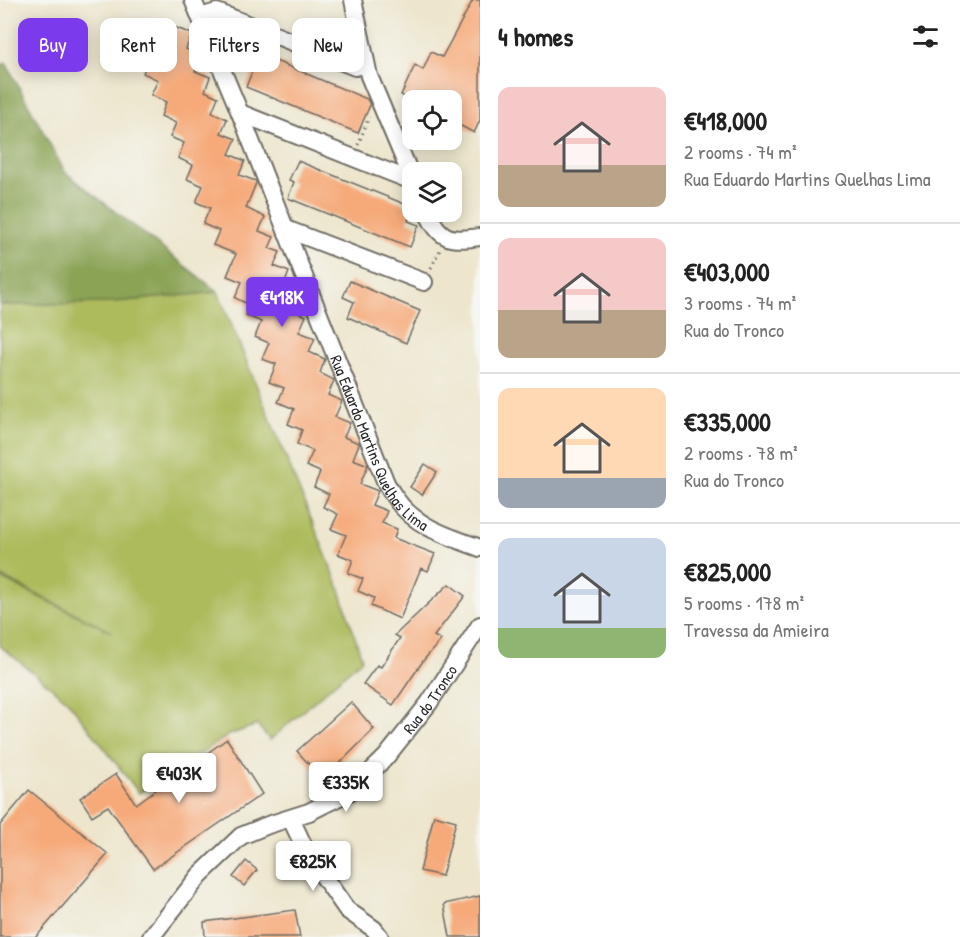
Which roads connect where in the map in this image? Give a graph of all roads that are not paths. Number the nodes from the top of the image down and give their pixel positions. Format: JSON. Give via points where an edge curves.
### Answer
{"nodes":[{"id":1,"x":193,"y":0,"type":"edge"},
{"id":2,"x":353,"y":0,"type":"edge"},
{"id":3,"x":200,"y":17,"type":"junction"},
{"id":4,"x":292,"y":42,"type":"edge"},
{"id":5,"x":240,"y":112,"type":"junction"},
{"id":6,"x":405,"y":162,"type":"edge"},
{"id":7,"x":402,"y":175,"type":"edge"},
{"id":8,"x":432,"y":222,"type":"edge"},
{"id":9,"x":286,"y":229,"type":"junction"},
{"id":10,"x":480,"y":237,"type":"edge"},
{"id":11,"x":424,"y":282,"type":"road end"},
{"id":12,"x":480,"y":548,"type":"edge"},
{"id":13,"x":480,"y":625,"type":"edge"},
{"id":14,"x":291,"y":819,"type":"junction"},
{"id":15,"x":151,"y":937,"type":"edge"},
{"id":16,"x":380,"y":937,"type":"edge"}],
"edges":[{"from":1,"to":3,"type":"street","name":"Rua Eduardo Martins Quelhas Lima"},
{"from":2,"to":6,"type":"street","via":[[369,76]]},
{"from":3,"to":4,"type":"street","via":[[217,12]]},
{"from":3,"to":5,"type":"street","name":"Rua Eduardo Martins Quelhas Lima"},
{"from":5,"to":7,"type":"street"},
{"from":5,"to":9,"type":"street","name":"Rua Eduardo Martins Quelhas Lima"},
{"from":8,"to":10,"type":"street","via":[[445,237]]},
{"from":9,"to":11,"type":"street"},
{"from":9,"to":12,"type":"street","name":"Rua Eduardo Martins Quelhas Lima","via":[[386,483],[413,517],[433,530]]},
{"from":13,"to":14,"type":"street","name":"Rua do Tronco","via":[[429,703],[386,757],[351,791]]},
{"from":14,"to":15,"type":"street","name":"Rua do Tronco","via":[[241,836],[200,875]]},
{"from":14,"to":16,"type":"street","via":[[306,853],[347,910]]}]}
